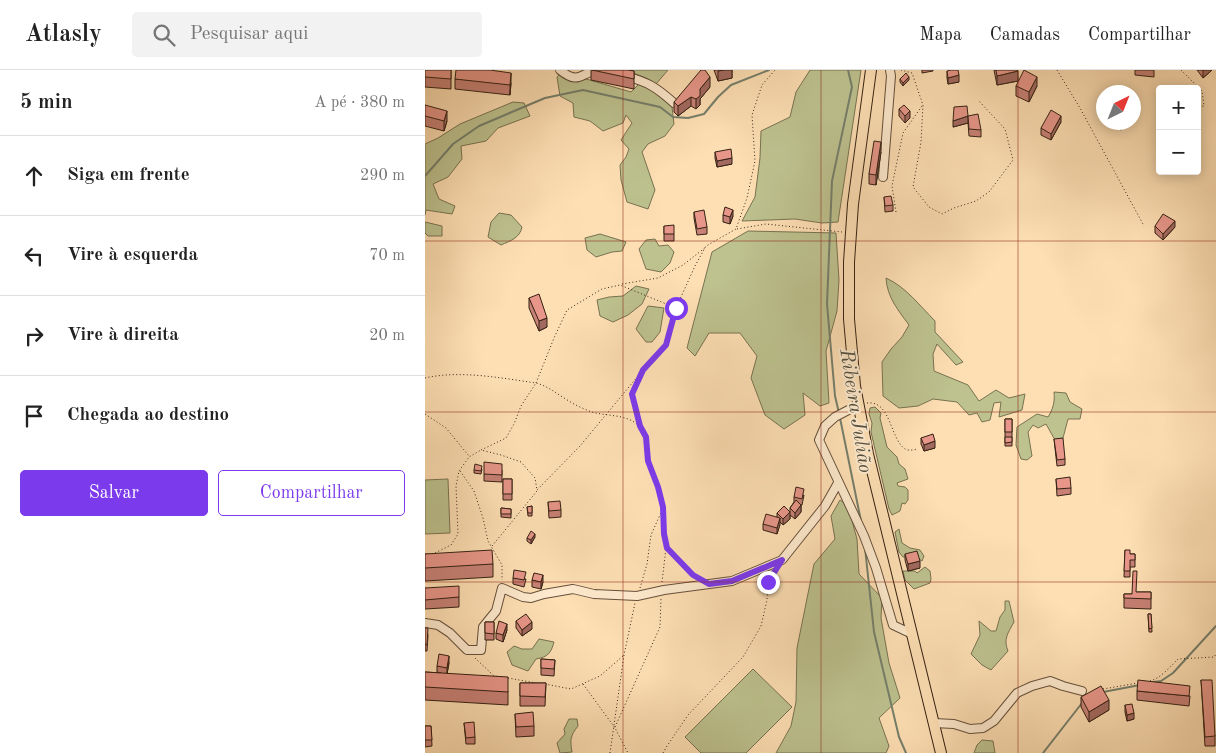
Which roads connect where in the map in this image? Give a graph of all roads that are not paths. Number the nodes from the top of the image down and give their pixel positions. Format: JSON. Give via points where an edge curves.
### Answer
{"nodes":[{"id":1,"x":560,"y":70,"type":"edge"},
{"id":2,"x":871,"y":70,"type":"edge"},
{"id":3,"x":890,"y":70,"type":"edge"},
{"id":4,"x":674,"y":102,"type":"edge"},
{"id":5,"x":883,"y":177,"type":"dead end"},
{"id":6,"x":858,"y":404,"type":"junction"},
{"id":7,"x":838,"y":483,"type":"junction"},
{"id":8,"x":425,"y":623,"type":"edge"},
{"id":9,"x":912,"y":634,"type":"junction"},
{"id":10,"x":1082,"y":691,"type":"dead end"},
{"id":11,"x":934,"y":723,"type":"junction"},
{"id":12,"x":941,"y":753,"type":"edge"}],
"edges":[{"from":1,"to":4,"type":"street","via":[[576,78],[595,70],[641,80]]},
{"from":2,"to":6,"type":"main road","via":[[853,204],[849,262],[849,320]]},
{"from":3,"to":5,"type":"street"},
{"from":6,"to":7,"type":"street","via":[[835,416],[825,426],[819,440]]},
{"from":6,"to":9,"type":"main road"},
{"from":7,"to":8,"type":"street","via":[[825,506],[782,560],[732,581],[637,596],[594,594],[573,589],[531,598],[502,588],[496,611],[483,627],[481,650],[467,650],[438,625]]},
{"from":7,"to":9,"type":"street","via":[[864,536],[893,625]]},
{"from":9,"to":11,"type":"main road"},
{"from":10,"to":11,"type":"street","via":[[1050,680],[1017,693],[994,721],[983,728]]},
{"from":11,"to":12,"type":"main road"}]}
